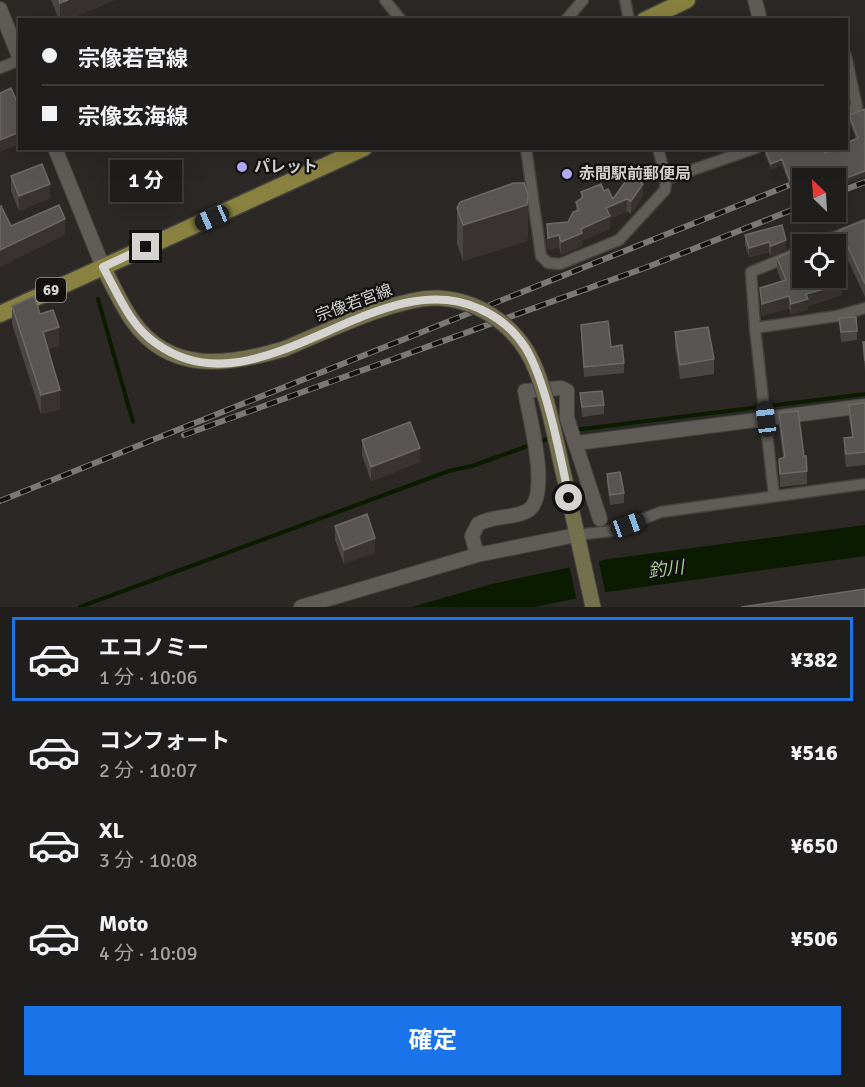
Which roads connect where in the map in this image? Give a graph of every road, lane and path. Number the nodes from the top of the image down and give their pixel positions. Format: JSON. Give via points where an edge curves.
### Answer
{"nodes":[{"id":1,"x":385,"y":0,"type":"edge"},
{"id":2,"x":583,"y":0,"type":"edge"},
{"id":3,"x":625,"y":0,"type":"edge"},
{"id":4,"x":687,"y":0,"type":"edge"},
{"id":5,"x":755,"y":0,"type":"edge"},
{"id":6,"x":0,"y":9,"type":"edge"},
{"id":7,"x":399,"y":18,"type":"edge"},
{"id":8,"x":568,"y":18,"type":"edge"},
{"id":9,"x":629,"y":18,"type":"edge"},
{"id":10,"x":649,"y":18,"type":"edge"},
{"id":11,"x":760,"y":18,"type":"edge"},
{"id":12,"x":18,"y":54,"type":"edge"},
{"id":13,"x":18,"y":60,"type":"edge"},
{"id":14,"x":848,"y":65,"type":"edge"},
{"id":15,"x":0,"y":68,"type":"edge"},
{"id":16,"x":848,"y":112,"type":"edge"},
{"id":17,"x":56,"y":150,"type":"edge"},
{"id":18,"x":360,"y":150,"type":"edge"},
{"id":19,"x":525,"y":150,"type":"edge"},
{"id":20,"x":659,"y":150,"type":"edge"},
{"id":21,"x":750,"y":150,"type":"edge"},
{"id":22,"x":666,"y":179,"type":"junction"},
{"id":23,"x":865,"y":225,"type":"edge"},
{"id":24,"x":843,"y":234,"type":"edge"},
{"id":25,"x":792,"y":255,"type":"edge"},
{"id":26,"x":103,"y":267,"type":"junction"},
{"id":27,"x":865,"y":308,"type":"edge"},
{"id":28,"x":0,"y":314,"type":"edge"},
{"id":29,"x":755,"y":328,"type":"junction"},
{"id":30,"x":865,"y":406,"type":"edge"},
{"id":31,"x":766,"y":419,"type":"junction"},
{"id":32,"x":577,"y":443,"type":"junction"},
{"id":33,"x":865,"y":484,"type":"edge"},
{"id":34,"x":774,"y":496,"type":"junction"},
{"id":35,"x":600,"y":519,"type":"dead end"},
{"id":36,"x":578,"y":541,"type":"junction"},
{"id":37,"x":477,"y":555,"type":"junction"},
{"id":38,"x":301,"y":607,"type":"edge"},
{"id":39,"x":593,"y":607,"type":"edge"}],
"edges":[{"from":1,"to":7,"type":"street"},
{"from":2,"to":8,"type":"street"},
{"from":3,"to":9,"type":"street"},
{"from":4,"to":10,"type":"main road"},
{"from":5,"to":11,"type":"street"},
{"from":6,"to":12,"type":"street"},
{"from":13,"to":15,"type":"street"},
{"from":14,"to":16,"type":"street","via":[[857,107]]},
{"from":17,"to":26,"type":"street"},
{"from":18,"to":26,"type":"main road","number":"69"},
{"from":19,"to":22,"type":"street","via":[[541,256],[548,263],[560,264],[619,240],[665,190]]},
{"from":20,"to":22,"type":"street"},
{"from":21,"to":22,"type":"street"},
{"from":23,"to":24,"type":"street"},
{"from":25,"to":29,"type":"street","via":[[751,272]]},
{"from":26,"to":28,"type":"main road","number":"69"},
{"from":26,"to":36,"type":"main road","name":"宗像若宮線","bridge":true,"via":[[132,320],[145,335],[166,351],[201,362],[245,360],[284,349],[384,309],[438,298],[471,304],[500,320],[525,347],[541,386]]},
{"from":27,"to":29,"type":"street"},
{"from":29,"to":31,"type":"street"},
{"from":30,"to":31,"type":"street"},
{"from":31,"to":32,"type":"street"},
{"from":31,"to":34,"type":"street"},
{"from":32,"to":35,"type":"street"},
{"from":32,"to":37,"type":"street","via":[[567,418],[567,392],[561,388],[525,391],[540,494],[527,511],[478,524],[472,536]]},
{"from":33,"to":34,"type":"street"},
{"from":34,"to":36,"type":"street","via":[[661,512]]},
{"from":36,"to":37,"type":"street"},
{"from":36,"to":39,"type":"main road","name":"宗像若宮線"},
{"from":37,"to":38,"type":"street"}]}
